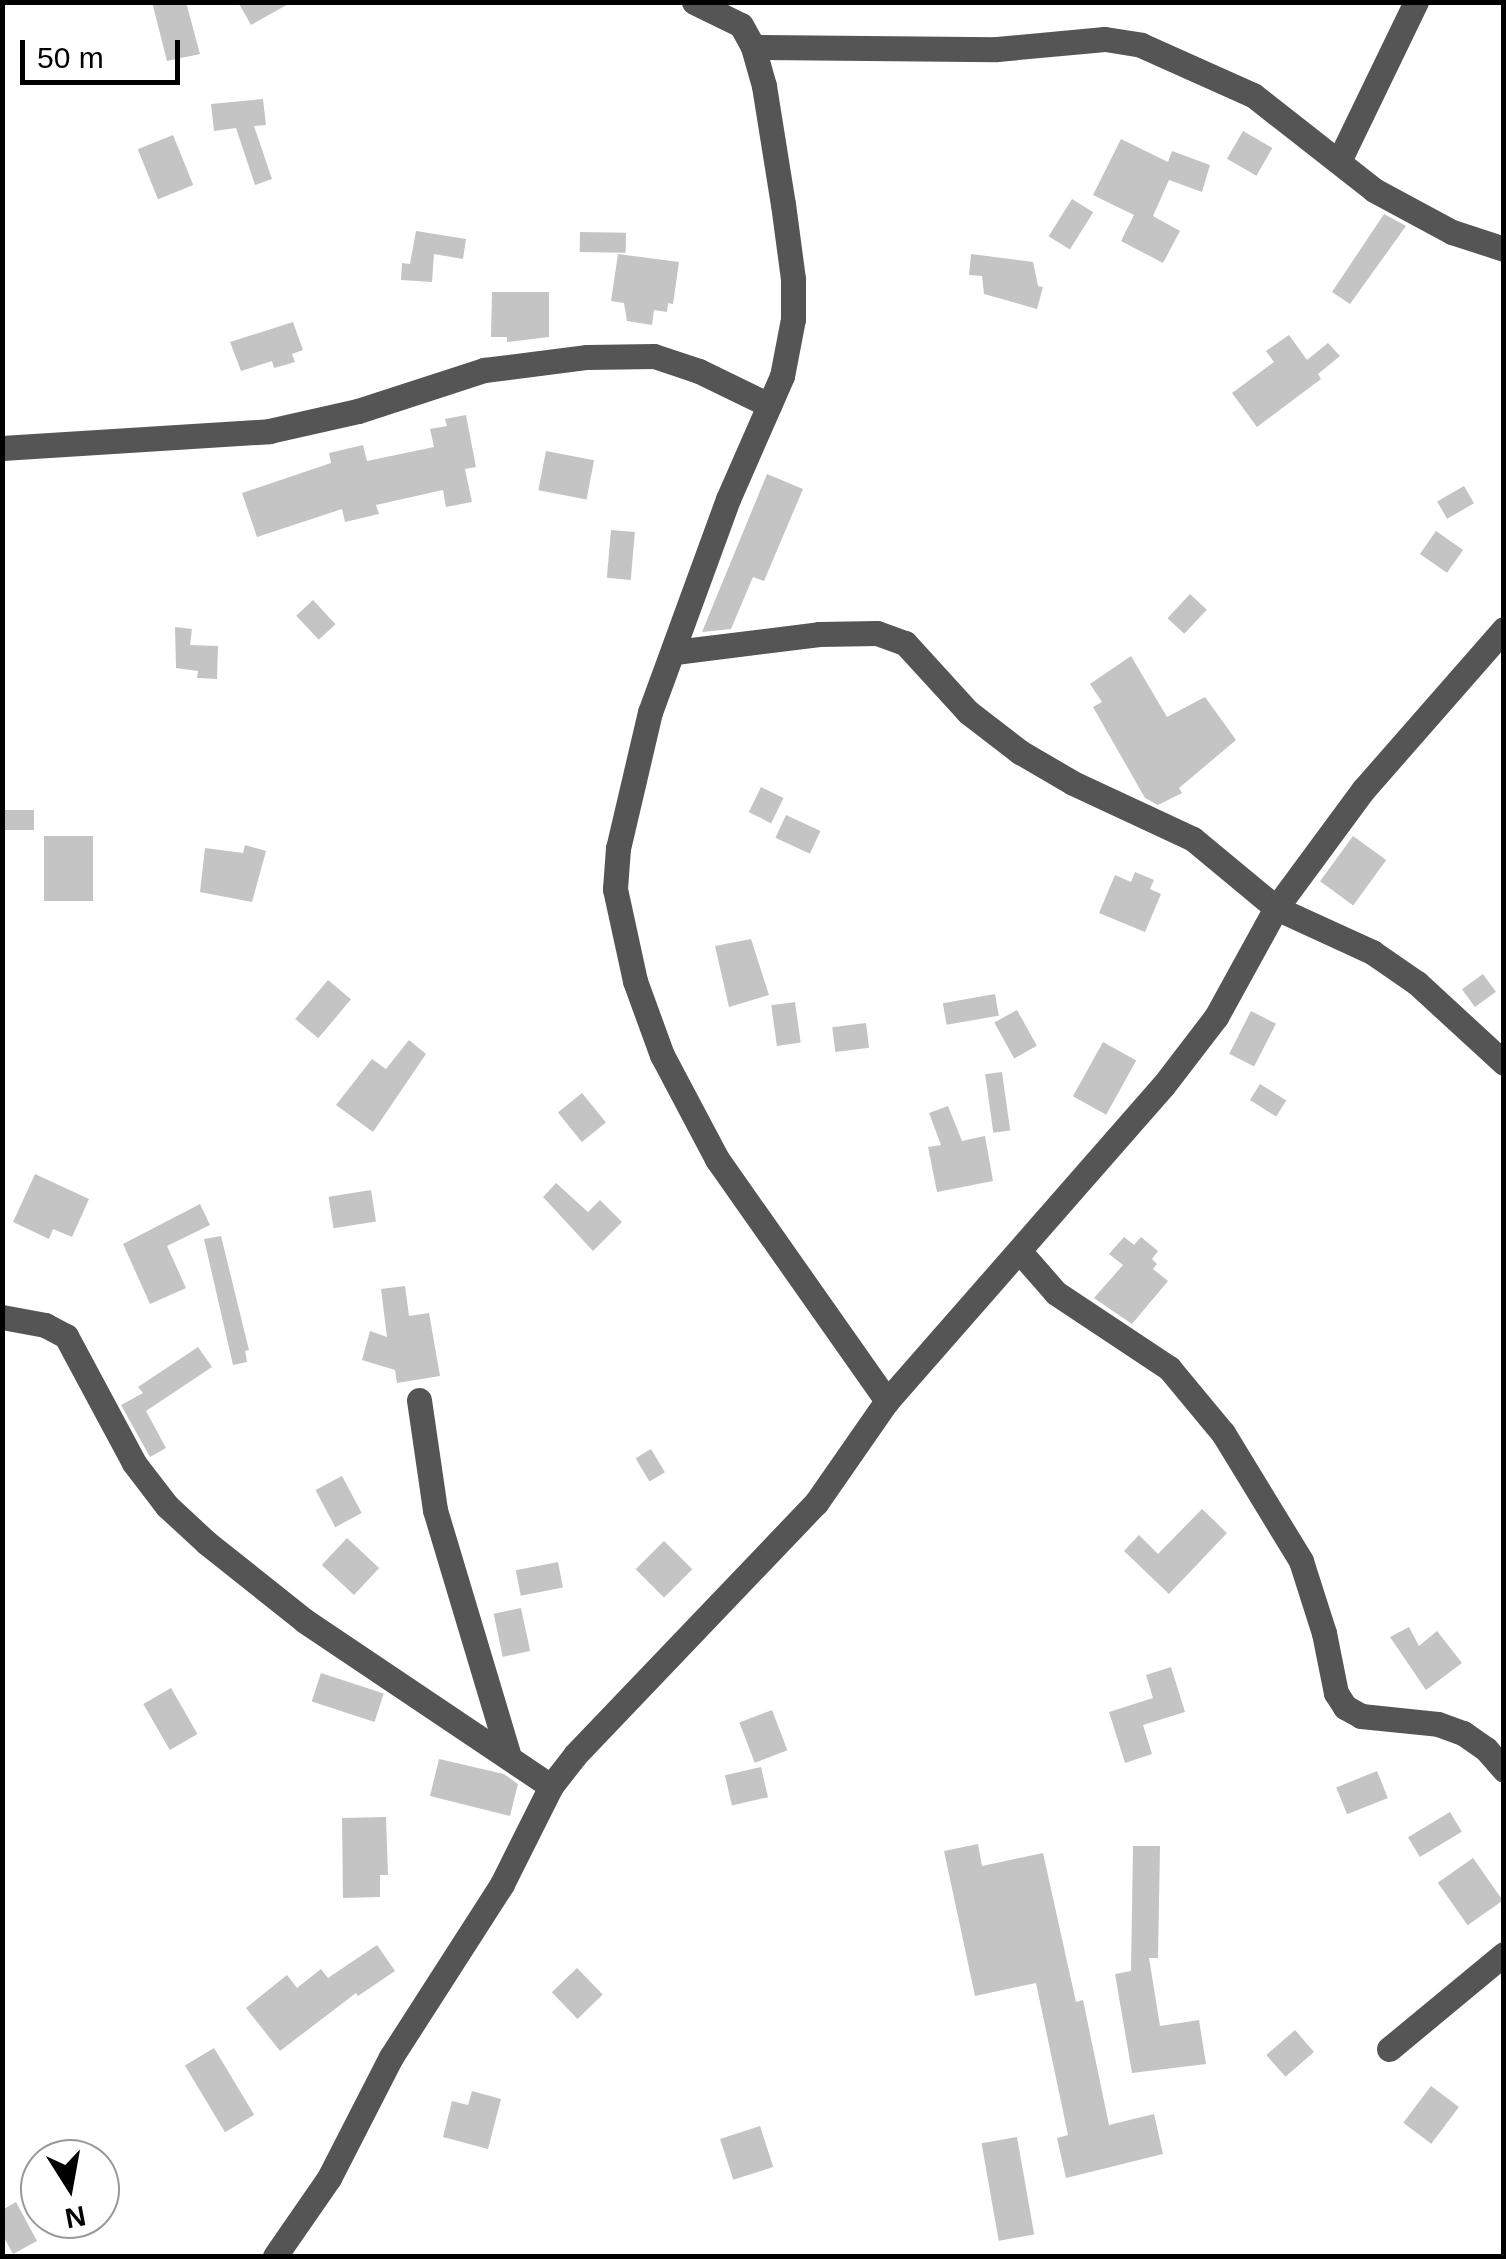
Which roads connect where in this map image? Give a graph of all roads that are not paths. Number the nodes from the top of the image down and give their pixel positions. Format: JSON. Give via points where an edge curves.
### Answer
{"nodes":[{"id":1,"x":694,"y":2,"type":"edge"},
{"id":2,"x":1416,"y":2,"type":"edge"},
{"id":3,"x":743,"y":25,"type":"edge"},
{"id":4,"x":1339,"y":162,"type":"junction"},
{"id":5,"x":1504,"y":249,"type":"edge"},
{"id":6,"x":769,"y":405,"type":"junction"},
{"id":7,"x":2,"y":448,"type":"edge"},
{"id":8,"x":1504,"y":629,"type":"edge"},
{"id":9,"x":676,"y":652,"type":"junction"},
{"id":10,"x":1276,"y":908,"type":"junction"},
{"id":11,"x":1504,"y":1063,"type":"edge"},
{"id":12,"x":1021,"y":1253,"type":"junction"},
{"id":13,"x":2,"y":1317,"type":"edge"},
{"id":14,"x":418,"y":1400,"type":"dead end"},
{"id":15,"x":887,"y":1401,"type":"junction"},
{"id":16,"x":508,"y":1753,"type":"junction"},
{"id":17,"x":1504,"y":1770,"type":"edge"},
{"id":18,"x":551,"y":1786,"type":"junction"},
{"id":19,"x":1504,"y":1954,"type":"edge"},
{"id":20,"x":1389,"y":2049,"type":"dead end"},
{"id":21,"x":275,"y":2256,"type":"edge"}],
"edges":[{"from":1,"to":3,"type":"street"},
{"from":2,"to":4,"type":"street"},
{"from":3,"to":4,"type":"street","via":[[978,50],[1106,39],[1140,46],[1253,95]]},
{"from":3,"to":6,"type":"street","via":[[764,86],[793,279],[790,353]]},
{"from":4,"to":5,"type":"street","via":[[1374,190],[1452,232]]},
{"from":6,"to":7,"type":"street","via":[[654,356],[587,356],[484,370],[358,411],[269,431]]},
{"from":6,"to":9,"type":"street","via":[[728,499]]},
{"from":8,"to":10,"type":"street","via":[[1363,790]]},
{"from":9,"to":10,"type":"street","via":[[820,634],[877,633],[905,643],[968,712],[1020,752],[1193,839]]},
{"from":9,"to":15,"type":"street","via":[[650,712],[618,848],[616,889],[636,981],[662,1055],[717,1159]]},
{"from":10,"to":11,"type":"street","via":[[1402,972]]},
{"from":10,"to":12,"type":"street","via":[[1216,1018]]},
{"from":12,"to":15,"type":"street"},
{"from":12,"to":17,"type":"street","via":[[1056,1293],[1170,1368],[1223,1433],[1301,1560],[1336,1694],[1345,1706],[1361,1716],[1463,1733]]},
{"from":13,"to":16,"type":"street","via":[[66,1336],[134,1463],[208,1543],[305,1622]]},
{"from":14,"to":16,"type":"street","via":[[435,1510]]},
{"from":15,"to":18,"type":"street","via":[[816,1503]]},
{"from":16,"to":18,"type":"street"},
{"from":18,"to":21,"type":"street","via":[[502,1884],[391,2057],[329,2178]]},
{"from":19,"to":20,"type":"street"}]}
